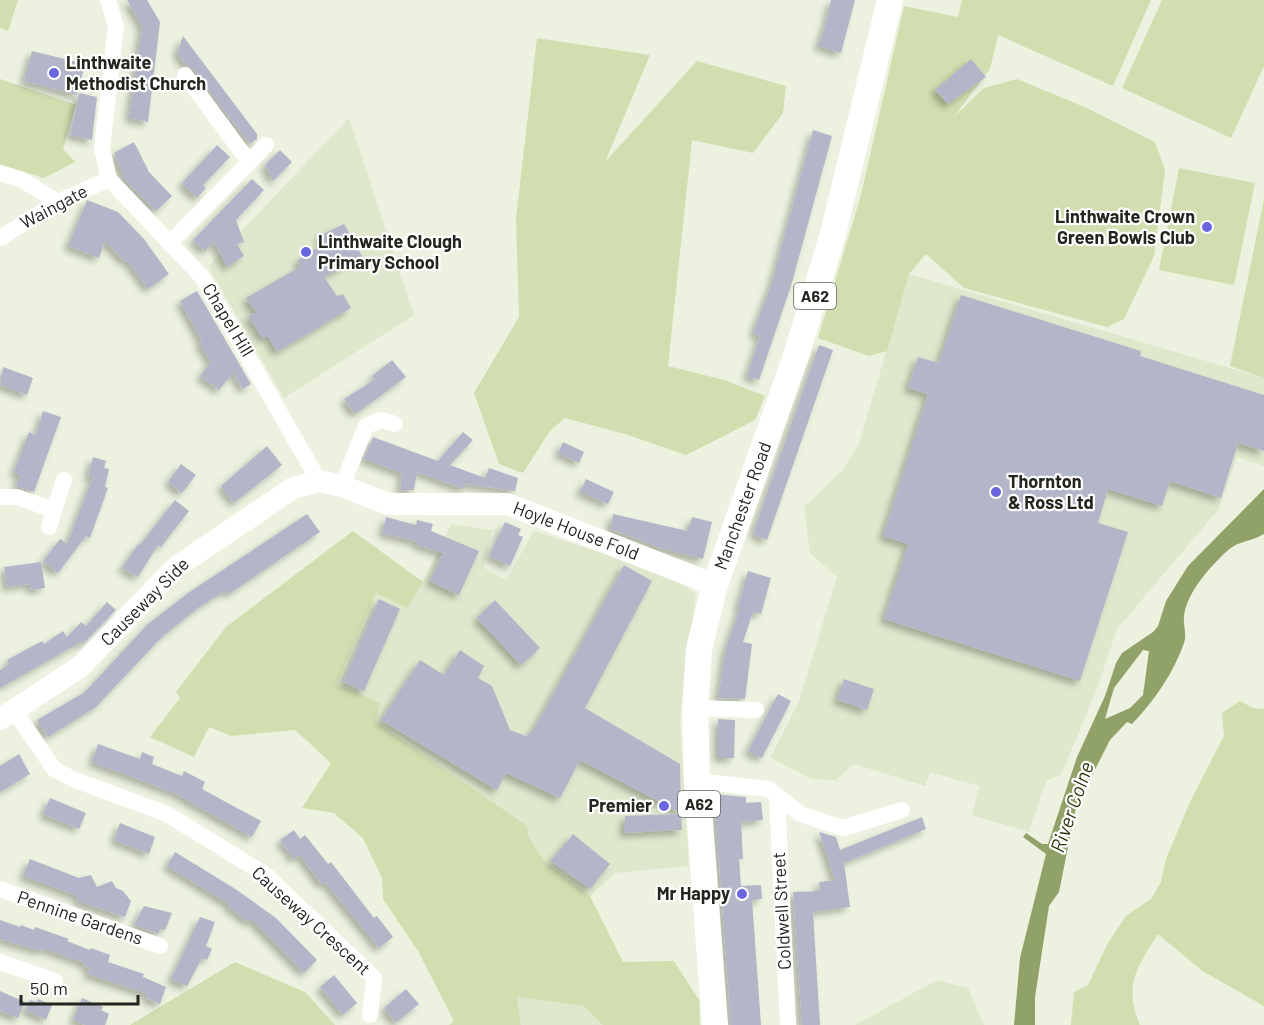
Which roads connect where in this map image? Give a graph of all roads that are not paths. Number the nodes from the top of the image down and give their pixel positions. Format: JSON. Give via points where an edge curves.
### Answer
{"nodes":[{"id":1,"x":108,"y":0,"type":"edge"},
{"id":2,"x":890,"y":0,"type":"edge"},
{"id":3,"x":184,"y":75,"type":"dead end"},
{"id":4,"x":266,"y":145,"type":"dead end"},
{"id":5,"x":249,"y":162,"type":"junction"},
{"id":6,"x":0,"y":174,"type":"edge"},
{"id":7,"x":109,"y":179,"type":"junction"},
{"id":8,"x":58,"y":202,"type":"junction"},
{"id":9,"x":0,"y":238,"type":"edge"},
{"id":10,"x":170,"y":243,"type":"junction"},
{"id":11,"x":395,"y":424,"type":"dead end"},
{"id":12,"x":64,"y":480,"type":"dead end"},
{"id":13,"x":319,"y":481,"type":"junction"},
{"id":14,"x":342,"y":486,"type":"junction"},
{"id":15,"x":293,"y":488,"type":"joint"},
{"id":16,"x":1,"y":500,"type":"edge"},
{"id":17,"x":54,"y":510,"type":"junction"},
{"id":18,"x":48,"y":527,"type":"dead end"},
{"id":19,"x":715,"y":585,"type":"junction"},
{"id":20,"x":695,"y":708,"type":"junction"},
{"id":21,"x":756,"y":710,"type":"dead end"},
{"id":22,"x":7,"y":714,"type":"edge"},
{"id":23,"x":697,"y":781,"type":"junction"},
{"id":24,"x":777,"y":797,"type":"junction"},
{"id":25,"x":902,"y":810,"type":"dead end"},
{"id":26,"x":0,"y":890,"type":"edge"},
{"id":27,"x":160,"y":946,"type":"dead end"},
{"id":28,"x":0,"y":962,"type":"edge"},
{"id":29,"x":55,"y":981,"type":"dead end"},
{"id":30,"x":370,"y":1015,"type":"dead end"},
{"id":31,"x":715,"y":1025,"type":"edge"},
{"id":32,"x":788,"y":1025,"type":"edge"}],
"edges":[{"from":1,"to":7,"type":"street","via":[[116,27],[102,148]]},
{"from":2,"to":19,"type":"main road","name":"Manchester Road","number":"A62","via":[[827,256]]},
{"from":3,"to":5,"type":"street"},
{"from":4,"to":5,"type":"street"},
{"from":5,"to":10,"type":"street"},
{"from":6,"to":8,"type":"street","via":[[22,180]]},
{"from":7,"to":8,"type":"street","name":"Waingate"},
{"from":7,"to":10,"type":"street","name":"Chapel Hill"},
{"from":8,"to":9,"type":"street","name":"Waingate"},
{"from":10,"to":13,"type":"street","name":"Chapel Hill","via":[[202,277]]},
{"from":11,"to":14,"type":"street","via":[[381,420],[366,426]]},
{"from":12,"to":17,"type":"street"},
{"from":13,"to":14,"type":"street","name":"Hoyle House Fold"},
{"from":13,"to":15,"type":"street","name":"Hoyle House Fold"},
{"from":14,"to":19,"type":"street","name":"Hoyle House Fold","via":[[388,504],[507,504]]},
{"from":15,"to":22,"type":"street","name":"Causeway Side","via":[[175,568],[80,667]]},
{"from":16,"to":17,"type":"street","via":[[17,497]]},
{"from":17,"to":18,"type":"street"},
{"from":19,"to":20,"type":"main road","name":"Manchester Road","number":"A62","via":[[699,649]]},
{"from":20,"to":21,"type":"street"},
{"from":20,"to":23,"type":"main road","name":"Manchester Road","number":"A62"},
{"from":22,"to":30,"type":"street","name":"Causeway Crescent","via":[[54,769],[167,814],[266,875],[374,978]]},
{"from":23,"to":24,"type":"street","via":[[769,789]]},
{"from":23,"to":31,"type":"main road","name":"Manchester Road","number":"A62"},
{"from":24,"to":25,"type":"street","via":[[800,814],[843,828]]},
{"from":24,"to":32,"type":"street","name":"Coldwell Street"},
{"from":26,"to":27,"type":"street","name":"Pennine Gardens"},
{"from":28,"to":29,"type":"street"}]}
